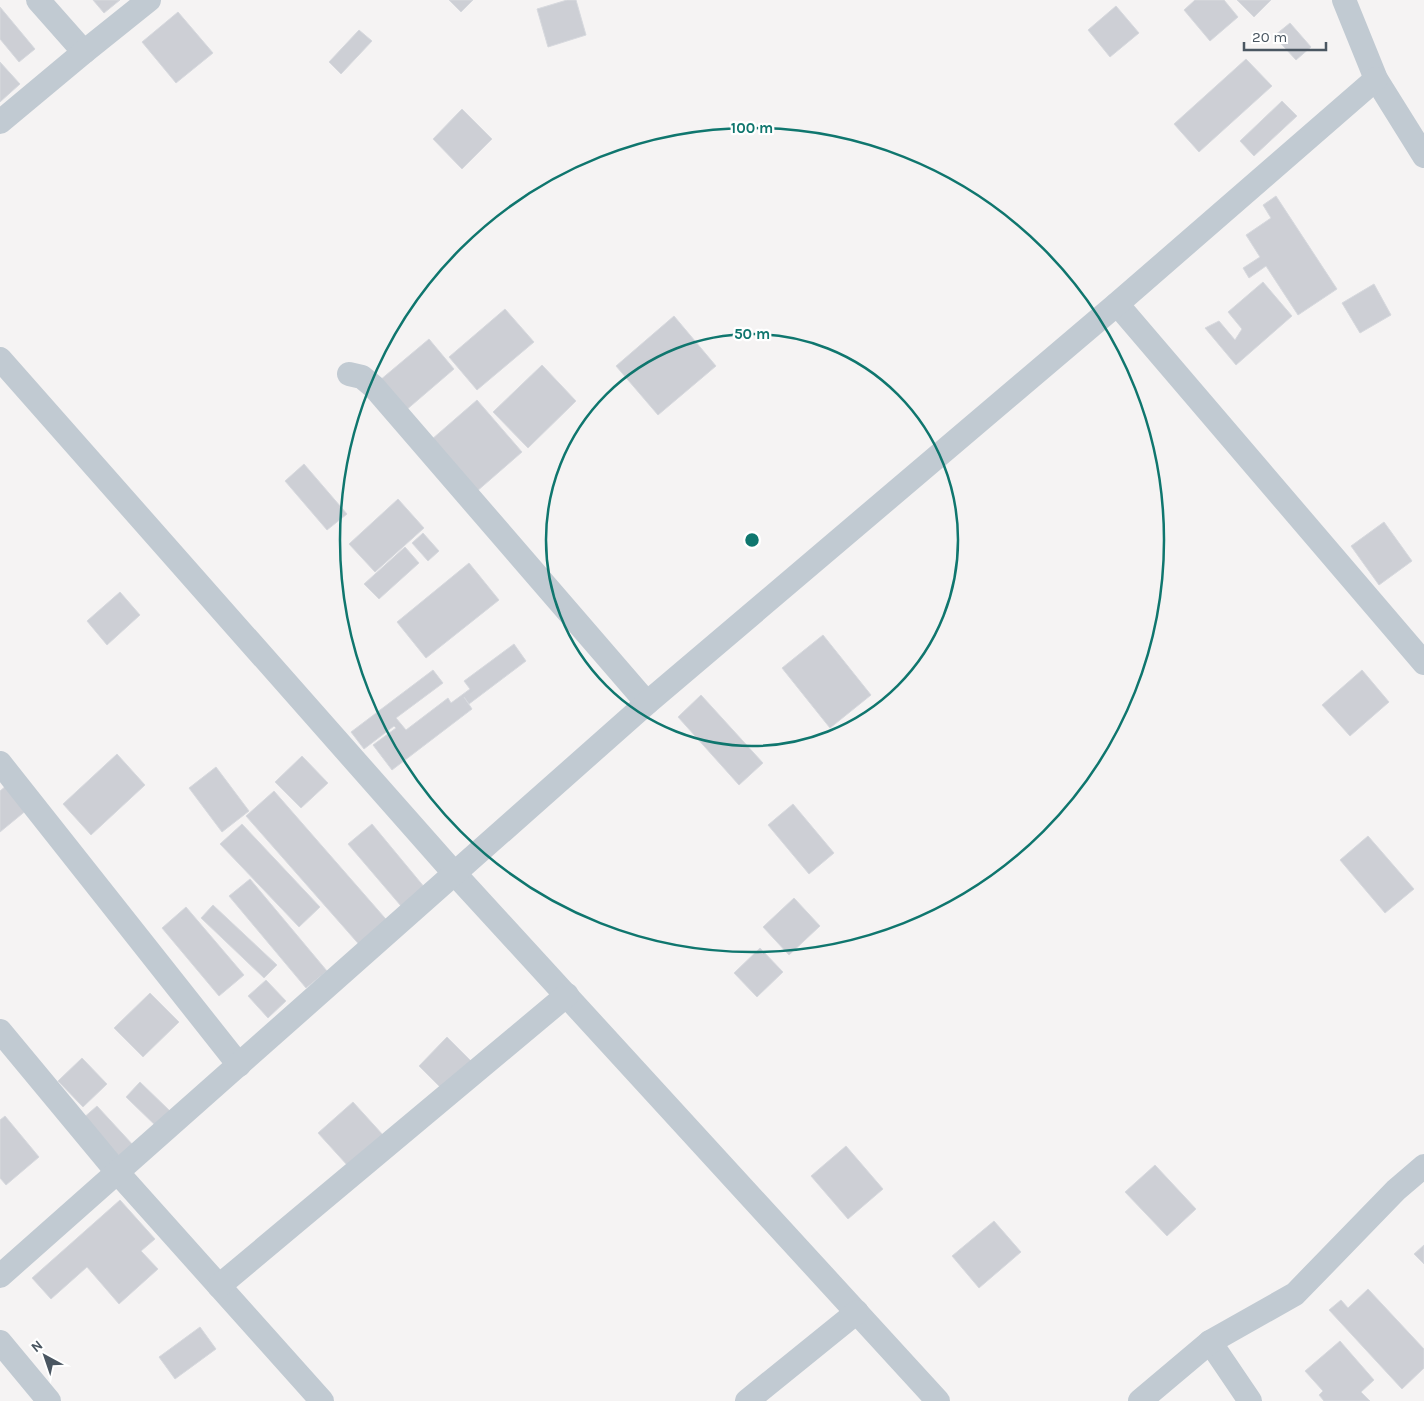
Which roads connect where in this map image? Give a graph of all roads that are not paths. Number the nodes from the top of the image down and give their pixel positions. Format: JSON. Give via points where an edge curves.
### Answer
{"nodes":[{"id":1,"x":38,"y":0,"type":"edge"},
{"id":2,"x":149,"y":0,"type":"edge"},
{"id":3,"x":1344,"y":0,"type":"edge"},
{"id":4,"x":84,"y":52,"type":"junction"},
{"id":5,"x":1376,"y":79,"type":"junction"},
{"id":6,"x":0,"y":122,"type":"edge"},
{"id":7,"x":1424,"y":156,"type":"edge"},
{"id":8,"x":1117,"y":304,"type":"junction"},
{"id":9,"x":0,"y":359,"type":"edge"},
{"id":10,"x":349,"y":374,"type":"dead end"},
{"id":11,"x":1424,"y":663,"type":"edge"},
{"id":12,"x":647,"y":703,"type":"junction"},
{"id":13,"x":0,"y":763,"type":"edge"},
{"id":14,"x":456,"y":874,"type":"junction"},
{"id":15,"x":567,"y":995,"type":"junction"},
{"id":16,"x":0,"y":1031,"type":"edge"},
{"id":17,"x":239,"y":1065,"type":"junction"},
{"id":18,"x":1424,"y":1166,"type":"edge"},
{"id":19,"x":118,"y":1173,"type":"junction"},
{"id":20,"x":0,"y":1276,"type":"edge"},
{"id":21,"x":218,"y":1286,"type":"junction"},
{"id":22,"x":857,"y":1312,"type":"junction"},
{"id":23,"x":0,"y":1342,"type":"edge"},
{"id":24,"x":1210,"y":1342,"type":"junction"},
{"id":25,"x":49,"y":1401,"type":"edge"},
{"id":26,"x":322,"y":1401,"type":"edge"},
{"id":27,"x":747,"y":1401,"type":"edge"},
{"id":28,"x":938,"y":1401,"type":"edge"},
{"id":29,"x":1140,"y":1401,"type":"edge"},
{"id":30,"x":1250,"y":1401,"type":"edge"}],
"edges":[{"from":1,"to":4,"type":"street"},
{"from":2,"to":4,"type":"street"},
{"from":3,"to":5,"type":"street"},
{"from":4,"to":6,"type":"street"},
{"from":5,"to":7,"type":"street"},
{"from":5,"to":8,"type":"street"},
{"from":8,"to":11,"type":"street"},
{"from":8,"to":12,"type":"street"},
{"from":9,"to":14,"type":"street"},
{"from":10,"to":12,"type":"street","via":[[362,377],[374,387]]},
{"from":12,"to":14,"type":"street"},
{"from":13,"to":17,"type":"street"},
{"from":14,"to":15,"type":"street"},
{"from":14,"to":17,"type":"street"},
{"from":15,"to":21,"type":"street"},
{"from":15,"to":22,"type":"street"},
{"from":16,"to":19,"type":"street"},
{"from":17,"to":19,"type":"street"},
{"from":18,"to":24,"type":"street","via":[[1396,1190],[1294,1294]]},
{"from":19,"to":20,"type":"street"},
{"from":19,"to":21,"type":"street"},
{"from":21,"to":26,"type":"street"},
{"from":22,"to":27,"type":"street"},
{"from":22,"to":28,"type":"street"},
{"from":23,"to":25,"type":"street"},
{"from":24,"to":29,"type":"street"},
{"from":24,"to":30,"type":"street"}]}
